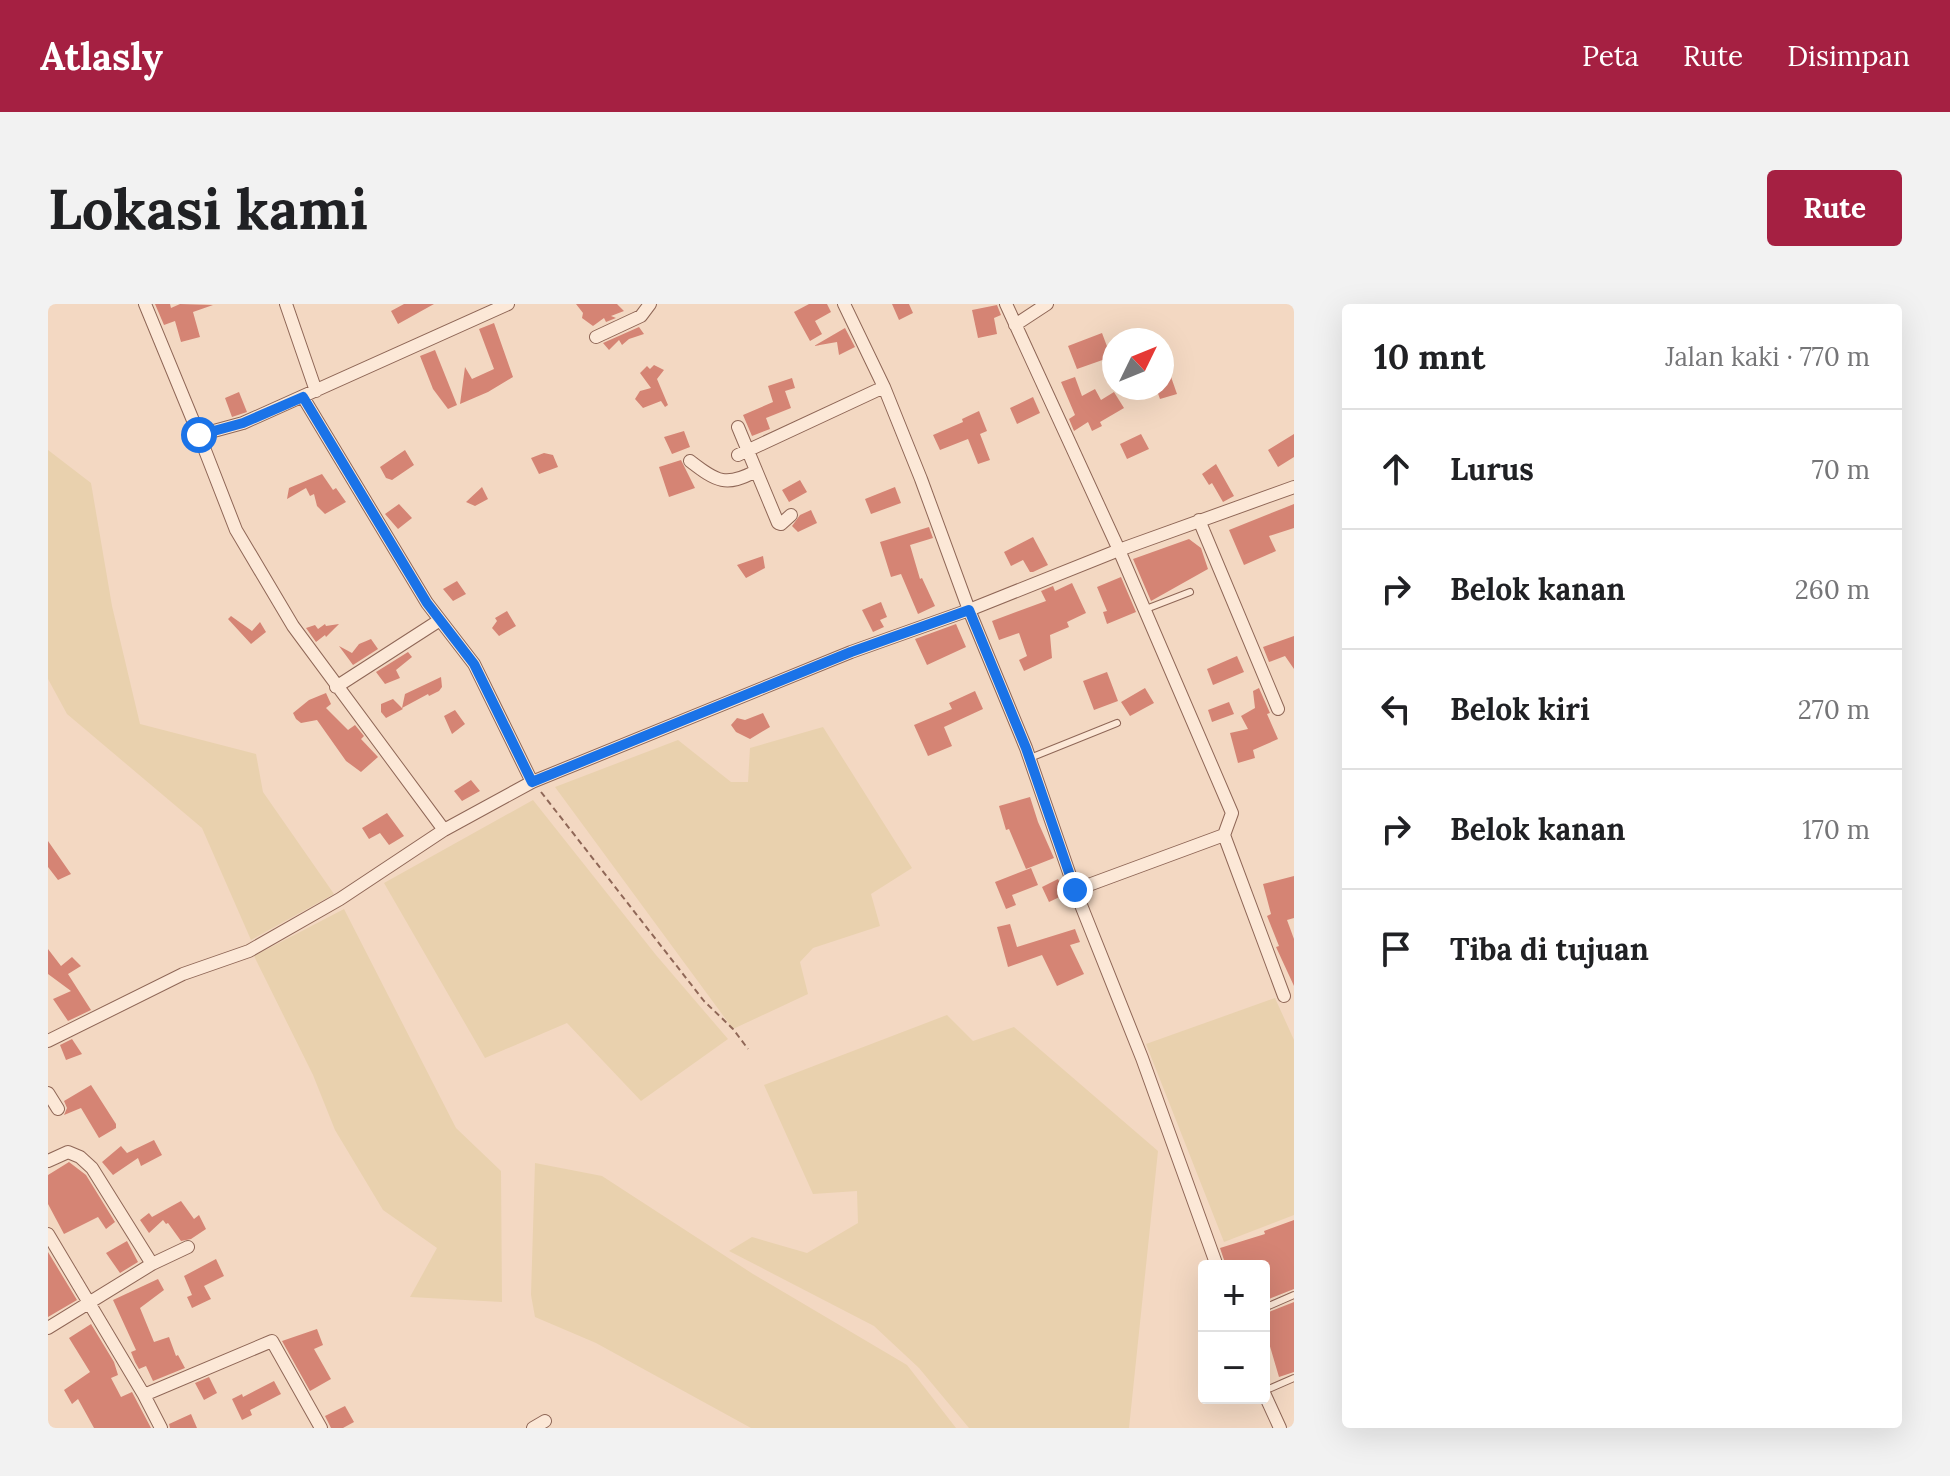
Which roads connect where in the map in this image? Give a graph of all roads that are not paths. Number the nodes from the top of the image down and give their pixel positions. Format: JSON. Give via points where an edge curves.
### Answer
{"nodes":[{"id":1,"x":145,"y":304,"type":"edge"},
{"id":2,"x":286,"y":304,"type":"edge"},
{"id":3,"x":508,"y":304,"type":"edge"},
{"id":4,"x":650,"y":304,"type":"edge"},
{"id":5,"x":844,"y":304,"type":"edge"},
{"id":6,"x":1006,"y":304,"type":"edge"},
{"id":7,"x":1047,"y":304,"type":"edge"},
{"id":8,"x":1015,"y":325,"type":"junction"},
{"id":9,"x":596,"y":337,"type":"dead end"},
{"id":10,"x":884,"y":387,"type":"junction"},
{"id":11,"x":316,"y":391,"type":"junction"},
{"id":12,"x":303,"y":397,"type":"junction"},
{"id":13,"x":738,"y":427,"type":"dead end"},
{"id":14,"x":199,"y":435,"type":"junction"},
{"id":15,"x":743,"y":453,"type":"junction"},
{"id":16,"x":690,"y":461,"type":"dead end"},
{"id":17,"x":756,"y":471,"type":"junction"},
{"id":18,"x":1294,"y":487,"type":"edge"},
{"id":19,"x":791,"y":515,"type":"dead end"},
{"id":20,"x":1199,"y":520,"type":"junction"},
{"id":21,"x":1119,"y":550,"type":"junction"},
{"id":22,"x":1190,"y":592,"type":"dead end"},
{"id":23,"x":1146,"y":609,"type":"junction"},
{"id":24,"x":969,"y":610,"type":"junction"},
{"id":25,"x":440,"y":620,"type":"junction"},
{"id":26,"x":336,"y":687,"type":"junction"},
{"id":27,"x":1278,"y":709,"type":"dead end"},
{"id":28,"x":1117,"y":723,"type":"dead end"},
{"id":29,"x":1030,"y":758,"type":"junction"},
{"id":30,"x":532,"y":782,"type":"junction"},
{"id":31,"x":444,"y":830,"type":"junction"},
{"id":32,"x":1224,"y":835,"type":"junction"},
{"id":33,"x":1075,"y":890,"type":"junction"},
{"id":34,"x":1284,"y":996,"type":"dead end"},
{"id":35,"x":48,"y":1041,"type":"edge"},
{"id":36,"x":48,"y":1093,"type":"edge"},
{"id":37,"x":58,"y":1109,"type":"dead end"},
{"id":38,"x":48,"y":1161,"type":"edge"},
{"id":39,"x":48,"y":1234,"type":"edge"},
{"id":40,"x":188,"y":1247,"type":"dead end"},
{"id":41,"x":1215,"y":1260,"type":"edge"},
{"id":42,"x":152,"y":1264,"type":"junction"},
{"id":43,"x":1294,"y":1295,"type":"edge"},
{"id":44,"x":89,"y":1304,"type":"junction"},
{"id":45,"x":1270,"y":1305,"type":"edge"},
{"id":46,"x":48,"y":1328,"type":"edge"},
{"id":47,"x":1294,"y":1378,"type":"edge"},
{"id":48,"x":1270,"y":1389,"type":"edge"},
{"id":49,"x":144,"y":1395,"type":"junction"},
{"id":50,"x":1269,"y":1404,"type":"edge"},
{"id":51,"x":161,"y":1428,"type":"edge"},
{"id":52,"x":321,"y":1428,"type":"edge"},
{"id":53,"x":1280,"y":1428,"type":"edge"}],
"edges":[{"from":1,"to":14,"type":"street"},
{"from":2,"to":11,"type":"street"},
{"from":3,"to":11,"type":"street"},
{"from":4,"to":9,"type":"street","via":[[641,316]]},
{"from":5,"to":10,"type":"street"},
{"from":6,"to":8,"type":"street"},
{"from":7,"to":8,"type":"street"},
{"from":8,"to":21,"type":"street"},
{"from":10,"to":15,"type":"street"},
{"from":10,"to":24,"type":"street"},
{"from":11,"to":12,"type":"street"},
{"from":12,"to":14,"type":"street"},
{"from":12,"to":25,"type":"street"},
{"from":13,"to":15,"type":"street"},
{"from":14,"to":26,"type":"street","via":[[236,530]]},
{"from":15,"to":17,"type":"street"},
{"from":16,"to":17,"type":"street","via":[[722,482]]},
{"from":17,"to":19,"type":"street","via":[[778,523]]},
{"from":18,"to":20,"type":"street"},
{"from":20,"to":21,"type":"street"},
{"from":20,"to":27,"type":"street"},
{"from":21,"to":23,"type":"street"},
{"from":21,"to":24,"type":"street"},
{"from":22,"to":23,"type":"lane"},
{"from":23,"to":32,"type":"street","via":[[1232,813]]},
{"from":24,"to":29,"type":"street"},
{"from":24,"to":30,"type":"street","via":[[851,652]]},
{"from":25,"to":26,"type":"street"},
{"from":25,"to":30,"type":"street","via":[[474,664]]},
{"from":26,"to":31,"type":"street"},
{"from":28,"to":29,"type":"lane"},
{"from":29,"to":33,"type":"street"},
{"from":30,"to":31,"type":"street"},
{"from":31,"to":35,"type":"street","via":[[249,951],[183,974]]},
{"from":32,"to":33,"type":"street"},
{"from":32,"to":34,"type":"street"},
{"from":33,"to":41,"type":"street"},
{"from":36,"to":37,"type":"street"},
{"from":38,"to":42,"type":"street","via":[[68,1152],[92,1168]]},
{"from":39,"to":44,"type":"street"},
{"from":40,"to":42,"type":"street"},
{"from":42,"to":44,"type":"street"},
{"from":43,"to":45,"type":"lane"},
{"from":44,"to":46,"type":"street"},
{"from":44,"to":49,"type":"street"},
{"from":47,"to":48,"type":"lane"},
{"from":49,"to":51,"type":"street"},
{"from":49,"to":52,"type":"street","via":[[272,1341]]},
{"from":50,"to":53,"type":"street"}]}
